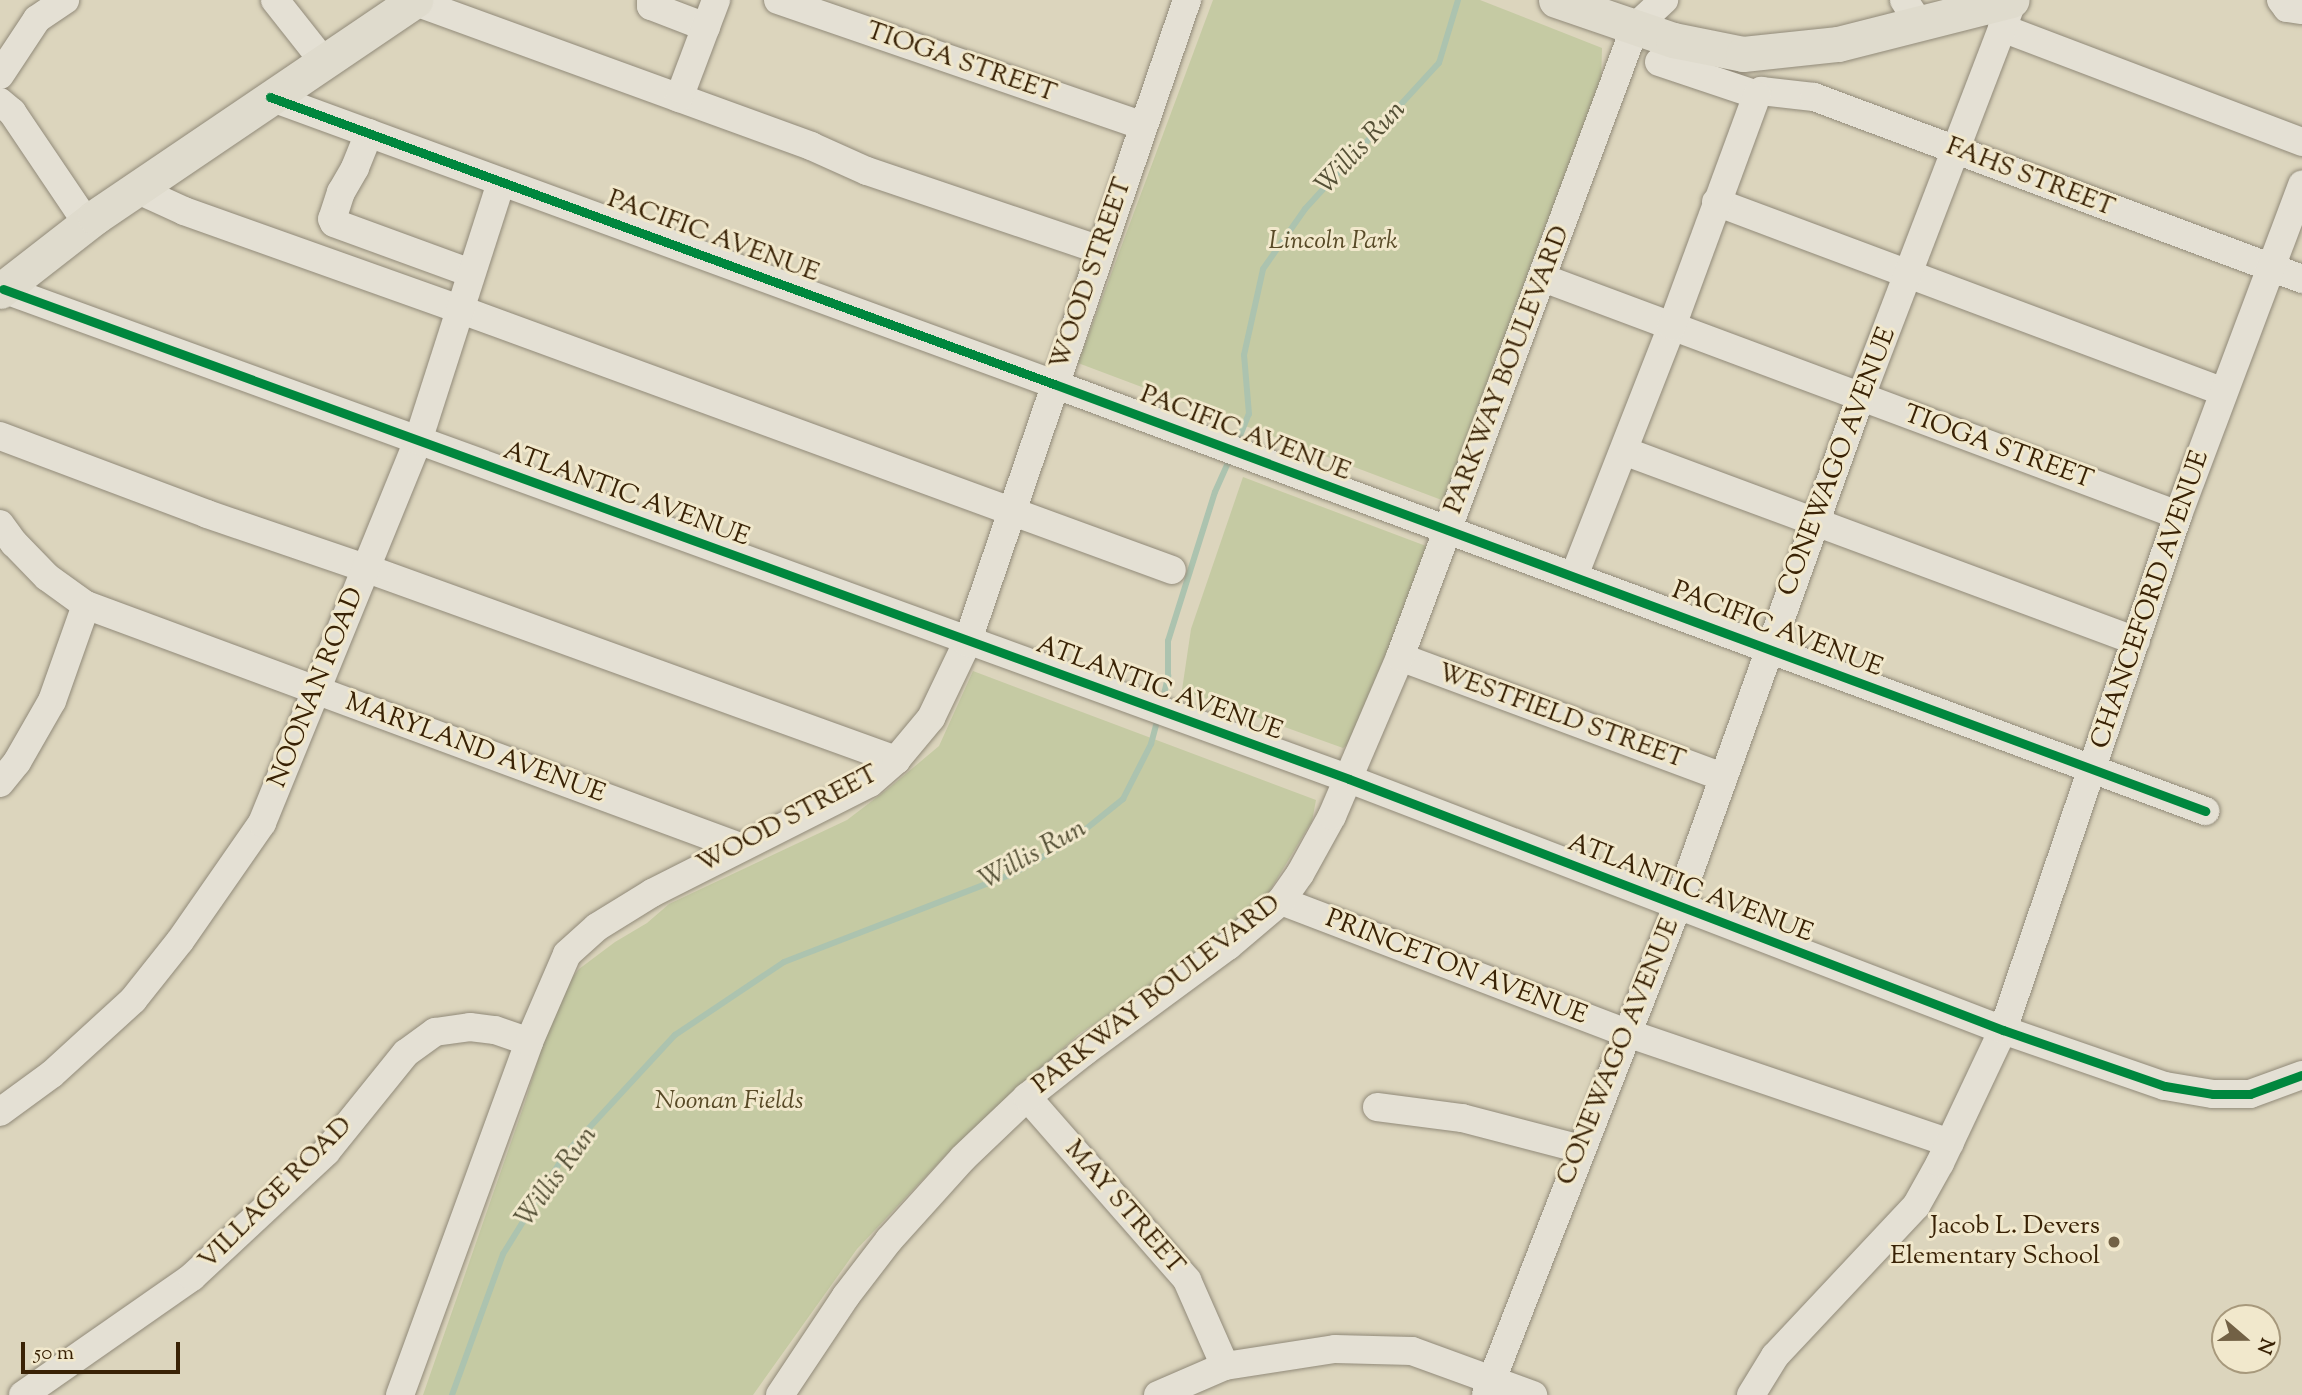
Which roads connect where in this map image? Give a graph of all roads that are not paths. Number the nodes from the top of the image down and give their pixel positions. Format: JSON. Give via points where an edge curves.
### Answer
{"nodes":[{"id":1,"x":65,"y":0,"type":"edge"},
{"id":2,"x":275,"y":0,"type":"edge"},
{"id":3,"x":651,"y":0,"type":"edge"},
{"id":4,"x":716,"y":0,"type":"edge"},
{"id":5,"x":778,"y":0,"type":"edge"},
{"id":6,"x":1187,"y":0,"type":"edge"},
{"id":7,"x":1556,"y":0,"type":"edge"},
{"id":8,"x":1664,"y":0,"type":"edge"},
{"id":9,"x":2281,"y":0,"type":"edge"},
{"id":10,"x":414,"y":1,"type":"edge"},
{"id":11,"x":1970,"y":5,"type":"edge"},
{"id":12,"x":1596,"y":7,"type":"edge"},
{"id":13,"x":2009,"y":9,"type":"edge"},
{"id":14,"x":2302,"y":10,"type":"edge"},
{"id":15,"x":1912,"y":12,"type":"edge"},
{"id":16,"x":706,"y":27,"type":"junction"},
{"id":17,"x":1635,"y":27,"type":"junction"},
{"id":18,"x":324,"y":62,"type":"junction"},
{"id":19,"x":1659,"y":62,"type":"dead end"},
{"id":20,"x":0,"y":75,"type":"edge"},
{"id":21,"x":1757,"y":95,"type":"junction"},
{"id":22,"x":270,"y":97,"type":"junction"},
{"id":23,"x":679,"y":98,"type":"junction"},
{"id":24,"x":0,"y":102,"type":"edge"},
{"id":25,"x":1143,"y":127,"type":"junction"},
{"id":26,"x":369,"y":133,"type":"junction"},
{"id":27,"x":2302,"y":142,"type":"edge"},
{"id":28,"x":1956,"y":150,"type":"junction"},
{"id":29,"x":501,"y":182,"type":"junction"},
{"id":30,"x":2302,"y":185,"type":"edge"},
{"id":31,"x":136,"y":189,"type":"junction"},
{"id":32,"x":1716,"y":202,"type":"junction"},
{"id":33,"x":87,"y":223,"type":"junction"},
{"id":34,"x":1101,"y":250,"type":"junction"},
{"id":35,"x":2270,"y":269,"type":"junction"},
{"id":36,"x":471,"y":273,"type":"junction"},
{"id":37,"x":1911,"y":273,"type":"junction"},
{"id":38,"x":1543,"y":278,"type":"junction"},
{"id":39,"x":2302,"y":279,"type":"edge"},
{"id":40,"x":1,"y":290,"type":"edge"},
{"id":41,"x":459,"y":309,"type":"junction"},
{"id":42,"x":1672,"y":326,"type":"junction"},
{"id":43,"x":1054,"y":384,"type":"junction"},
{"id":44,"x":2224,"y":392,"type":"junction"},
{"id":45,"x":1861,"y":396,"type":"junction"},
{"id":46,"x":0,"y":436,"type":"edge"},
{"id":47,"x":418,"y":441,"type":"junction"},
{"id":48,"x":1624,"y":451,"type":"junction"},
{"id":49,"x":1011,"y":512,"type":"junction"},
{"id":50,"x":2178,"y":515,"type":"junction"},
{"id":51,"x":1817,"y":521,"type":"junction"},
{"id":52,"x":0,"y":524,"type":"edge"},
{"id":53,"x":1447,"y":532,"type":"junction"},
{"id":54,"x":365,"y":568,"type":"junction"},
{"id":55,"x":1172,"y":570,"type":"dead end"},
{"id":56,"x":1574,"y":576,"type":"junction"},
{"id":57,"x":86,"y":605,"type":"junction"},
{"id":58,"x":2136,"y":641,"type":"junction"},
{"id":59,"x":967,"y":643,"type":"junction"},
{"id":60,"x":1768,"y":649,"type":"junction"},
{"id":61,"x":1400,"y":657,"type":"junction"},
{"id":62,"x":317,"y":691,"type":"junction"},
{"id":63,"x":896,"y":760,"type":"junction"},
{"id":64,"x":2092,"y":772,"type":"junction"},
{"id":65,"x":1723,"y":777,"type":"junction"},
{"id":66,"x":1349,"y":779,"type":"junction"},
{"id":67,"x":0,"y":783,"type":"edge"},
{"id":68,"x":2204,"y":811,"type":"dead end"},
{"id":69,"x":740,"y":847,"type":"junction"},
{"id":70,"x":1281,"y":901,"type":"junction"},
{"id":71,"x":1677,"y":907,"type":"junction"},
{"id":72,"x":2003,"y":1030,"type":"junction"},
{"id":73,"x":1627,"y":1033,"type":"junction"},
{"id":74,"x":528,"y":1042,"type":"junction"},
{"id":75,"x":2302,"y":1074,"type":"edge"},
{"id":76,"x":1027,"y":1097,"type":"junction"},
{"id":77,"x":1377,"y":1107,"type":"dead end"},
{"id":78,"x":0,"y":1112,"type":"edge"},
{"id":79,"x":1950,"y":1143,"type":"junction"},
{"id":80,"x":1581,"y":1149,"type":"junction"},
{"id":81,"x":1225,"y":1366,"type":"junction"},
{"id":82,"x":1488,"y":1387,"type":"edge"},
{"id":83,"x":23,"y":1395,"type":"edge"},
{"id":84,"x":400,"y":1395,"type":"edge"},
{"id":85,"x":780,"y":1395,"type":"edge"},
{"id":86,"x":1158,"y":1395,"type":"edge"},
{"id":87,"x":1534,"y":1395,"type":"edge"},
{"id":88,"x":1751,"y":1395,"type":"edge"}],
"edges":[{"from":1,"to":20,"type":"street","via":[[37,19]]},
{"from":2,"to":18,"type":"street"},
{"from":3,"to":16,"type":"street","via":[[651,6]]},
{"from":4,"to":16,"type":"street"},
{"from":5,"to":25,"type":"street","name":"TIOGA STREET"},
{"from":6,"to":25,"type":"street","name":"WOOD STREET"},
{"from":7,"to":12,"type":"main road"},
{"from":8,"to":17,"type":"street"},
{"from":9,"to":14,"type":"street","via":[[2287,8]]},
{"from":10,"to":18,"type":"main road"},
{"from":10,"to":23,"type":"street"},
{"from":11,"to":13,"type":"main road"},
{"from":11,"to":15,"type":"main road"},
{"from":12,"to":17,"type":"main road"},
{"from":13,"to":27,"type":"street"},
{"from":13,"to":28,"type":"street","name":"CONEWAGO AVENUE"},
{"from":15,"to":17,"type":"main road","via":[[1838,44],[1743,54]]},
{"from":16,"to":23,"type":"street"},
{"from":17,"to":38,"type":"street","name":"PARKWAY BOULEVARD"},
{"from":18,"to":22,"type":"main road"},
{"from":19,"to":21,"type":"street","name":"FAHS STREET"},
{"from":21,"to":28,"type":"street","name":"FAHS STREET","via":[[1761,91],[1814,97]]},
{"from":21,"to":32,"type":"street"},
{"from":22,"to":26,"type":"street","name":"PACIFIC AVENUE"},
{"from":22,"to":31,"type":"main road"},
{"from":23,"to":34,"type":"street","via":[[867,171]]},
{"from":24,"to":33,"type":"street","via":[[12,112]]},
{"from":25,"to":34,"type":"street","name":"WOOD STREET"},
{"from":26,"to":29,"type":"street","name":"PACIFIC AVENUE"},
{"from":26,"to":36,"type":"street","via":[[341,192],[334,223]]},
{"from":28,"to":35,"type":"street","name":"FAHS STREET"},
{"from":28,"to":37,"type":"street","name":"CONEWAGO AVENUE"},
{"from":29,"to":36,"type":"street","name":"NOONAN ROAD"},
{"from":29,"to":43,"type":"street","name":"PACIFIC AVENUE"},
{"from":30,"to":35,"type":"street","name":"CHANCEFORD AVENUE"},
{"from":31,"to":33,"type":"main road"},
{"from":31,"to":41,"type":"street","via":[[184,211]]},
{"from":32,"to":37,"type":"street"},
{"from":32,"to":42,"type":"street"},
{"from":33,"to":40,"type":"main road"},
{"from":34,"to":43,"type":"street","name":"WOOD STREET"},
{"from":35,"to":39,"type":"street","name":"FAHS STREET"},
{"from":35,"to":44,"type":"street","name":"CHANCEFORD AVENUE"},
{"from":36,"to":41,"type":"street","name":"NOONAN ROAD"},
{"from":37,"to":44,"type":"street"},
{"from":37,"to":45,"type":"street","name":"CONEWAGO AVENUE"},
{"from":38,"to":42,"type":"street","name":"TIOGA STREET"},
{"from":38,"to":53,"type":"street","name":"PARKWAY BOULEVARD"},
{"from":40,"to":47,"type":"street","name":"ATLANTIC AVENUE"},
{"from":41,"to":47,"type":"street","name":"NOONAN ROAD"},
{"from":41,"to":49,"type":"street"},
{"from":42,"to":45,"type":"street","name":"TIOGA STREET"},
{"from":42,"to":48,"type":"street"},
{"from":43,"to":49,"type":"street","name":"WOOD STREET"},
{"from":43,"to":53,"type":"street","name":"PACIFIC AVENUE"},
{"from":44,"to":50,"type":"street","name":"CHANCEFORD AVENUE"},
{"from":45,"to":50,"type":"street","name":"TIOGA STREET"},
{"from":45,"to":51,"type":"street","name":"CONEWAGO AVENUE"},
{"from":46,"to":54,"type":"street"},
{"from":47,"to":54,"type":"street","name":"NOONAN ROAD"},
{"from":47,"to":59,"type":"street","name":"ATLANTIC AVENUE"},
{"from":48,"to":51,"type":"street"},
{"from":48,"to":56,"type":"street"},
{"from":49,"to":55,"type":"street"},
{"from":49,"to":59,"type":"street","name":"WOOD STREET"},
{"from":50,"to":58,"type":"street","name":"CHANCEFORD AVENUE"},
{"from":51,"to":58,"type":"street"},
{"from":51,"to":60,"type":"street","name":"CONEWAGO AVENUE"},
{"from":52,"to":57,"type":"street","name":"MARYLAND AVENUE","via":[[47,577]]},
{"from":53,"to":56,"type":"street","name":"PACIFIC AVENUE"},
{"from":53,"to":61,"type":"street","name":"PARKWAY BOULEVARD"},
{"from":54,"to":62,"type":"street","name":"NOONAN ROAD"},
{"from":54,"to":63,"type":"street"},
{"from":56,"to":60,"type":"street","name":"PACIFIC AVENUE"},
{"from":57,"to":62,"type":"street","name":"MARYLAND AVENUE"},
{"from":57,"to":67,"type":"street","via":[[52,701]]},
{"from":58,"to":64,"type":"street","name":"CHANCEFORD AVENUE"},
{"from":59,"to":63,"type":"street","name":"WOOD STREET","via":[[931,718]]},
{"from":59,"to":66,"type":"street","name":"ATLANTIC AVENUE"},
{"from":60,"to":64,"type":"street","name":"PACIFIC AVENUE"},
{"from":60,"to":65,"type":"street","name":"CONEWAGO AVENUE"},
{"from":61,"to":65,"type":"street","name":"WESTFIELD STREET"},
{"from":61,"to":66,"type":"street","name":"PARKWAY BOULEVARD"},
{"from":62,"to":69,"type":"street","name":"MARYLAND AVENUE"},
{"from":62,"to":78,"type":"street","name":"NOONAN ROAD","via":[[262,822],[180,941],[133,1000],[52,1074]]},
{"from":63,"to":69,"type":"street","name":"WOOD STREET","via":[[870,783]]},
{"from":64,"to":68,"type":"street","name":"PACIFIC AVENUE"},
{"from":64,"to":72,"type":"street","name":"CHANCEFORD AVENUE"},
{"from":65,"to":71,"type":"street","name":"CONEWAGO AVENUE"},
{"from":66,"to":70,"type":"street","name":"PARKWAY BOULEVARD","via":[[1317,847]]},
{"from":66,"to":71,"type":"street","name":"ATLANTIC AVENUE"},
{"from":69,"to":74,"type":"street","name":"WOOD STREET","via":[[652,892],[597,927],[567,954]]},
{"from":70,"to":73,"type":"street","name":"PRINCETON AVENUE"},
{"from":70,"to":76,"type":"street","name":"PARKWAY BOULEVARD"},
{"from":71,"to":72,"type":"street","name":"ATLANTIC AVENUE"},
{"from":71,"to":73,"type":"street","name":"CONEWAGO AVENUE"},
{"from":72,"to":75,"type":"street","name":"ATLANTIC AVENUE","via":[[2165,1086],[2213,1094],[2250,1094]]},
{"from":72,"to":79,"type":"street","name":"CHANCEFORD AVENUE"},
{"from":73,"to":79,"type":"street","name":"PRINCETON AVENUE"},
{"from":73,"to":80,"type":"street","name":"CONEWAGO AVENUE"},
{"from":74,"to":83,"type":"street","name":"VILLAGE ROAD","via":[[470,1027],[435,1032],[406,1053],[326,1152],[192,1277]]},
{"from":74,"to":84,"type":"street","name":"WOOD STREET"},
{"from":76,"to":81,"type":"street","name":"MAY STREET","via":[[1187,1280]]},
{"from":76,"to":85,"type":"street","name":"PARKWAY BOULEVARD","via":[[963,1158],[889,1240]]},
{"from":77,"to":80,"type":"street","via":[[1462,1118]]},
{"from":79,"to":88,"type":"street","name":"CHANCEFORD AVENUE","via":[[1916,1206],[1774,1356]]},
{"from":80,"to":82,"type":"street","name":"CONEWAGO AVENUE"},
{"from":81,"to":82,"type":"street","via":[[1335,1349],[1412,1351]]},
{"from":81,"to":86,"type":"street"},
{"from":82,"to":87,"type":"street"}]}
